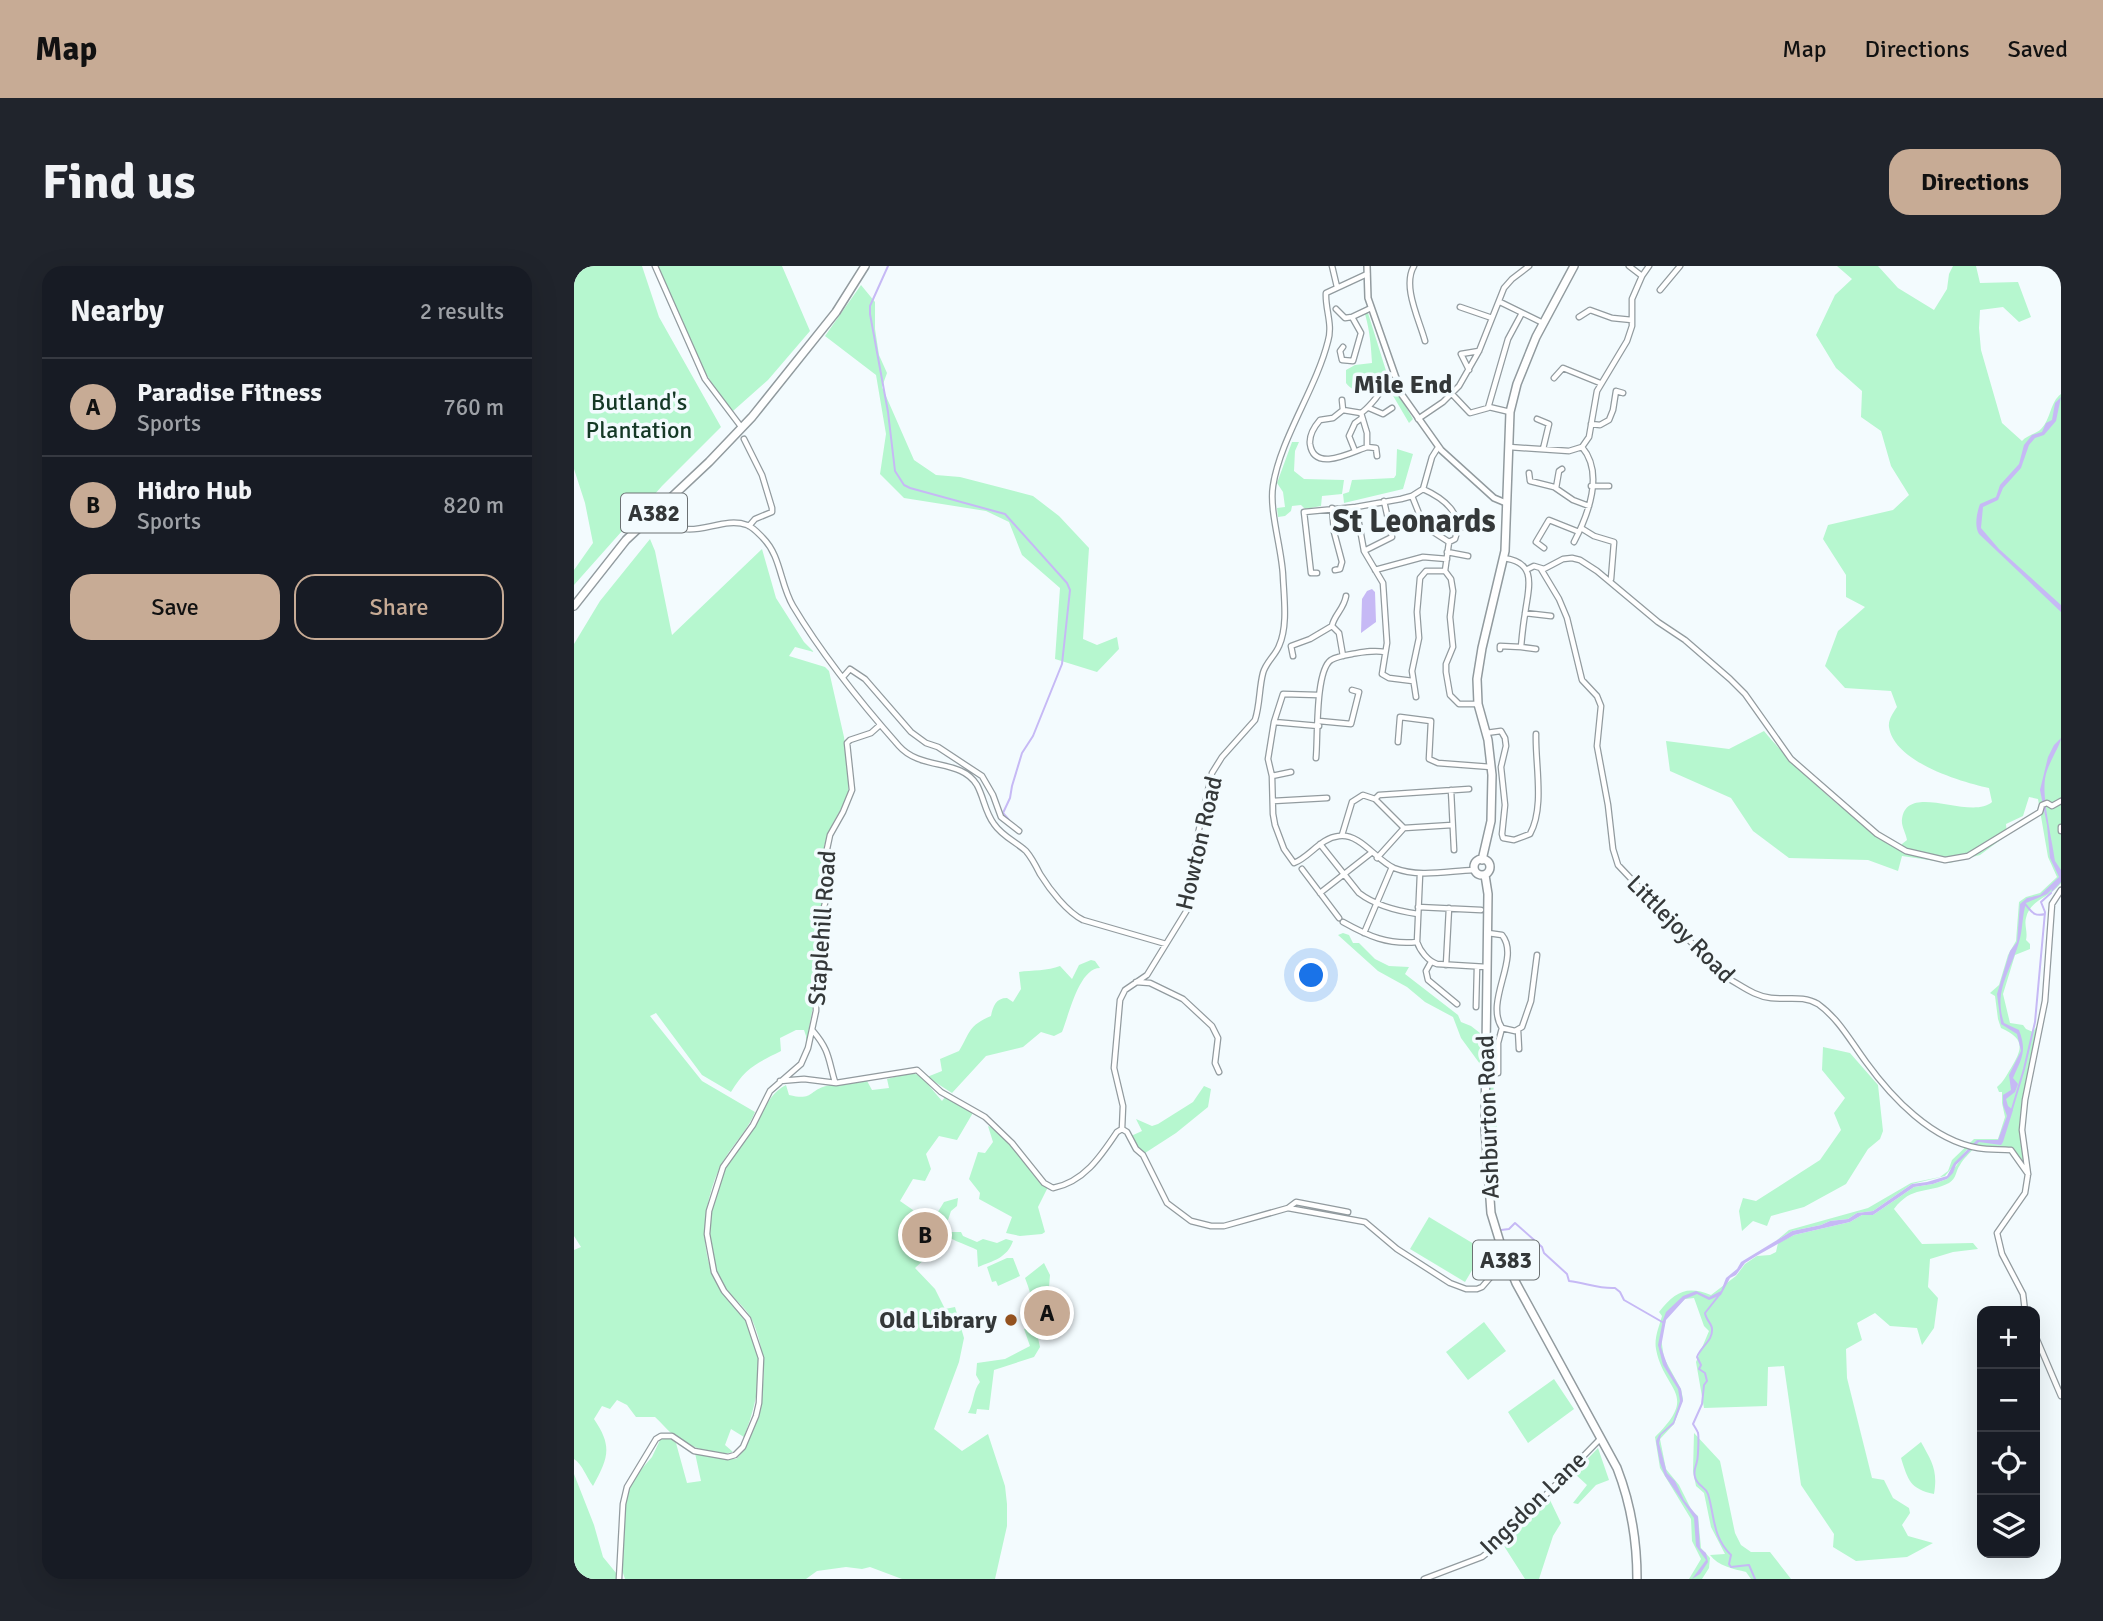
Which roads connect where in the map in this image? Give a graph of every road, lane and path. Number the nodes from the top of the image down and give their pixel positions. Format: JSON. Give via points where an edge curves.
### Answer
{"nodes":[{"id":1,"x":656,"y":266,"type":"edge"},
{"id":2,"x":865,"y":266,"type":"edge"},
{"id":3,"x":1332,"y":266,"type":"edge"},
{"id":4,"x":1367,"y":266,"type":"edge"},
{"id":5,"x":1414,"y":266,"type":"edge"},
{"id":6,"x":1530,"y":266,"type":"edge"},
{"id":7,"x":1574,"y":266,"type":"edge"},
{"id":8,"x":1629,"y":266,"type":"edge"},
{"id":9,"x":1649,"y":266,"type":"edge"},
{"id":10,"x":1680,"y":266,"type":"edge"},
{"id":11,"x":1367,"y":274,"type":"junction"},
{"id":12,"x":1642,"y":276,"type":"junction"},
{"id":13,"x":1337,"y":287,"type":"junction"},
{"id":14,"x":1660,"y":290,"type":"dead end"},
{"id":15,"x":1500,"y":302,"type":"junction"},
{"id":16,"x":1459,"y":307,"type":"dead end"},
{"id":17,"x":1371,"y":308,"type":"junction"},
{"id":18,"x":1336,"y":309,"type":"dead end"},
{"id":19,"x":1522,"y":313,"type":"junction"},
{"id":20,"x":1352,"y":317,"type":"junction"},
{"id":21,"x":1579,"y":317,"type":"dead end"},
{"id":22,"x":1492,"y":318,"type":"junction"},
{"id":23,"x":1632,"y":320,"type":"junction"},
{"id":24,"x":1543,"y":323,"type":"junction"},
{"id":25,"x":1425,"y":342,"type":"dead end"},
{"id":26,"x":1343,"y":347,"type":"dead end"},
{"id":27,"x":1479,"y":351,"type":"junction"},
{"id":28,"x":1469,"y":370,"type":"junction"},
{"id":29,"x":1393,"y":374,"type":"junction"},
{"id":30,"x":1553,"y":378,"type":"dead end"},
{"id":31,"x":1601,"y":383,"type":"junction"},
{"id":32,"x":1623,"y":393,"type":"dead end"},
{"id":33,"x":1452,"y":394,"type":"junction"},
{"id":34,"x":1342,"y":400,"type":"dead end"},
{"id":35,"x":1489,"y":407,"type":"junction"},
{"id":36,"x":1369,"y":408,"type":"junction"},
{"id":37,"x":1392,"y":408,"type":"dead end"},
{"id":38,"x":1343,"y":410,"type":"junction"},
{"id":39,"x":1510,"y":412,"type":"junction"},
{"id":40,"x":1361,"y":416,"type":"junction"},
{"id":41,"x":1418,"y":419,"type":"junction"},
{"id":42,"x":1537,"y":419,"type":"dead end"},
{"id":43,"x":1591,"y":424,"type":"junction"},
{"id":44,"x":743,"y":428,"type":"junction"},
{"id":45,"x":744,"y":439,"type":"dead end"},
{"id":46,"x":1367,"y":447,"type":"junction"},
{"id":47,"x":1509,"y":447,"type":"junction"},
{"id":48,"x":1582,"y":447,"type":"junction"},
{"id":49,"x":1437,"y":449,"type":"dead end"},
{"id":50,"x":1543,"y":449,"type":"junction"},
{"id":51,"x":1355,"y":451,"type":"junction"},
{"id":52,"x":1377,"y":456,"type":"dead end"},
{"id":53,"x":1562,"y":469,"type":"dead end"},
{"id":54,"x":1529,"y":473,"type":"dead end"},
{"id":55,"x":1591,"y":486,"type":"junction"},
{"id":56,"x":1609,"y":486,"type":"dead end"},
{"id":57,"x":1556,"y":488,"type":"junction"},
{"id":58,"x":1423,"y":489,"type":"junction"},
{"id":59,"x":1412,"y":496,"type":"junction"},
{"id":60,"x":1384,"y":501,"type":"junction"},
{"id":61,"x":1506,"y":503,"type":"junction"},
{"id":62,"x":1589,"y":506,"type":"junction"},
{"id":63,"x":1332,"y":508,"type":"junction"},
{"id":64,"x":1356,"y":508,"type":"junction"},
{"id":65,"x":659,"y":509,"type":"junction"},
{"id":66,"x":1542,"y":515,"type":"dead end"},
{"id":67,"x":1551,"y":520,"type":"junction"},
{"id":68,"x":749,"y":526,"type":"junction"},
{"id":69,"x":1458,"y":527,"type":"junction"},
{"id":70,"x":1480,"y":528,"type":"dead end"},
{"id":71,"x":1580,"y":530,"type":"junction"},
{"id":72,"x":1449,"y":542,"type":"junction"},
{"id":73,"x":1574,"y":542,"type":"dead end"},
{"id":74,"x":1544,"y":548,"type":"dead end"},
{"id":75,"x":1364,"y":551,"type":"junction"},
{"id":76,"x":1447,"y":555,"type":"junction"},
{"id":77,"x":1468,"y":556,"type":"dead end"},
{"id":78,"x":1503,"y":558,"type":"junction"},
{"id":79,"x":1541,"y":569,"type":"junction"},
{"id":80,"x":1335,"y":570,"type":"dead end"},
{"id":81,"x":1375,"y":570,"type":"junction"},
{"id":82,"x":1525,"y":570,"type":"junction"},
{"id":83,"x":1446,"y":571,"type":"junction"},
{"id":84,"x":1311,"y":574,"type":"dead end"},
{"id":85,"x":1611,"y":579,"type":"dead end"},
{"id":86,"x":1346,"y":596,"type":"dead end"},
{"id":87,"x":574,"y":606,"type":"edge"},
{"id":88,"x":1525,"y":613,"type":"junction"},
{"id":89,"x":1551,"y":616,"type":"dead end"},
{"id":90,"x":1332,"y":626,"type":"junction"},
{"id":91,"x":1521,"y":647,"type":"junction"},
{"id":92,"x":1500,"y":649,"type":"dead end"},
{"id":93,"x":1536,"y":649,"type":"dead end"},
{"id":94,"x":1385,"y":652,"type":"junction"},
{"id":95,"x":1293,"y":656,"type":"dead end"},
{"id":96,"x":1343,"y":656,"type":"junction"},
{"id":97,"x":843,"y":677,"type":"junction"},
{"id":98,"x":1413,"y":681,"type":"junction"},
{"id":99,"x":1352,"y":690,"type":"dead end"},
{"id":100,"x":1318,"y":695,"type":"junction"},
{"id":101,"x":1416,"y":697,"type":"dead end"},
{"id":102,"x":1478,"y":704,"type":"junction"},
{"id":103,"x":1274,"y":722,"type":"junction"},
{"id":104,"x":1319,"y":724,"type":"junction"},
{"id":105,"x":880,"y":725,"type":"junction"},
{"id":106,"x":1486,"y":733,"type":"junction"},
{"id":107,"x":1535,"y":733,"type":"dead end"},
{"id":108,"x":1398,"y":742,"type":"dead end"},
{"id":109,"x":1316,"y":758,"type":"dead end"},
{"id":110,"x":1492,"y":767,"type":"junction"},
{"id":111,"x":1291,"y":772,"type":"dead end"},
{"id":112,"x":1272,"y":776,"type":"junction"},
{"id":113,"x":1469,"y":789,"type":"dead end"},
{"id":114,"x":1451,"y":790,"type":"junction"},
{"id":115,"x":1327,"y":798,"type":"dead end"},
{"id":116,"x":1375,"y":799,"type":"junction"},
{"id":117,"x":1273,"y":801,"type":"junction"},
{"id":118,"x":2061,"y":802,"type":"edge"},
{"id":119,"x":1452,"y":825,"type":"junction"},
{"id":120,"x":1404,"y":828,"type":"junction"},
{"id":121,"x":1018,"y":831,"type":"dead end"},
{"id":122,"x":1342,"y":835,"type":"junction"},
{"id":123,"x":1320,"y":844,"type":"junction"},
{"id":124,"x":1454,"y":850,"type":"dead end"},
{"id":125,"x":1371,"y":853,"type":"junction"},
{"id":126,"x":1377,"y":858,"type":"junction"},
{"id":127,"x":1482,"y":860,"type":"junction"},
{"id":128,"x":1392,"y":867,"type":"junction"},
{"id":129,"x":1302,"y":869,"type":"dead end"},
{"id":130,"x":1474,"y":870,"type":"junction"},
{"id":131,"x":1420,"y":874,"type":"junction"},
{"id":132,"x":1344,"y":875,"type":"junction"},
{"id":133,"x":1485,"y":875,"type":"junction"},
{"id":134,"x":2061,"y":890,"type":"edge"},
{"id":135,"x":1320,"y":893,"type":"junction"},
{"id":136,"x":1377,"y":903,"type":"junction"},
{"id":137,"x":1449,"y":908,"type":"junction"},
{"id":138,"x":1481,"y":910,"type":"dead end"},
{"id":139,"x":1418,"y":911,"type":"junction"},
{"id":140,"x":1364,"y":933,"type":"junction"},
{"id":141,"x":1488,"y":933,"type":"junction"},
{"id":142,"x":1417,"y":942,"type":"junction"},
{"id":143,"x":1166,"y":944,"type":"junction"},
{"id":144,"x":1537,"y":955,"type":"dead end"},
{"id":145,"x":1431,"y":962,"type":"junction"},
{"id":146,"x":1446,"y":965,"type":"junction"},
{"id":147,"x":1477,"y":967,"type":"junction"},
{"id":148,"x":1488,"y":967,"type":"junction"},
{"id":149,"x":1147,"y":975,"type":"junction"},
{"id":150,"x":1136,"y":982,"type":"junction"},
{"id":151,"x":1150,"y":983,"type":"junction"},
{"id":152,"x":1457,"y":1004,"type":"dead end"},
{"id":153,"x":1476,"y":1006,"type":"dead end"},
{"id":154,"x":1502,"y":1028,"type":"junction"},
{"id":155,"x":812,"y":1030,"type":"junction"},
{"id":156,"x":1518,"y":1030,"type":"junction"},
{"id":157,"x":1519,"y":1049,"type":"dead end"},
{"id":158,"x":1219,"y":1072,"type":"dead end"},
{"id":159,"x":1498,"y":1073,"type":"dead end"},
{"id":160,"x":780,"y":1081,"type":"junction"},
{"id":161,"x":836,"y":1083,"type":"junction"},
{"id":162,"x":1122,"y":1129,"type":"junction"},
{"id":163,"x":2028,"y":1174,"type":"junction"},
{"id":164,"x":1288,"y":1208,"type":"junction"},
{"id":165,"x":1348,"y":1212,"type":"dead end"},
{"id":166,"x":1507,"y":1263,"type":"junction"},
{"id":167,"x":2024,"y":1306,"type":"edge"},
{"id":168,"x":2040,"y":1347,"type":"edge"},
{"id":169,"x":2061,"y":1396,"type":"edge"},
{"id":170,"x":1601,"y":1438,"type":"junction"},
{"id":171,"x":619,"y":1579,"type":"edge"},
{"id":172,"x":1424,"y":1579,"type":"edge"},
{"id":173,"x":1637,"y":1579,"type":"edge"}],
"edges":[{"from":1,"to":44,"type":"street","via":[[705,379]]},
{"from":2,"to":44,"type":"main road","number":"A382","via":[[836,312]]},
{"from":3,"to":13,"type":"street"},
{"from":4,"to":11,"type":"street"},
{"from":5,"to":25,"type":"street","via":[[1409,285]]},
{"from":6,"to":15,"type":"street","via":[[1508,282]]},
{"from":7,"to":24,"type":"main road","name":"Ashburton Road","number":"A383"},
{"from":8,"to":12,"type":"street"},
{"from":9,"to":12,"type":"street"},
{"from":10,"to":14,"type":"street"},
{"from":11,"to":13,"type":"street"},
{"from":11,"to":17,"type":"street"},
{"from":12,"to":23,"type":"street","via":[[1632,299]]},
{"from":13,"to":143,"type":"street","name":"Howton Road","via":[[1325,296],[1331,326],[1328,341],[1273,482],[1283,576],[1281,641],[1264,668],[1255,720],[1212,773],[1194,850],[1190,901]]},
{"from":15,"to":19,"type":"street"},
{"from":15,"to":22,"type":"street"},
{"from":16,"to":22,"type":"street"},
{"from":17,"to":20,"type":"street"},
{"from":17,"to":29,"type":"street"},
{"from":18,"to":20,"type":"street","via":[[1345,318]]},
{"from":19,"to":24,"type":"street"},
{"from":19,"to":35,"type":"street","via":[[1508,339]]},
{"from":20,"to":26,"type":"street","via":[[1361,333],[1353,361],[1342,360]]},
{"from":21,"to":23,"type":"street","via":[[1590,310]]},
{"from":22,"to":27,"type":"street"},
{"from":23,"to":31,"type":"street","via":[[1627,341]]},
{"from":24,"to":39,"type":"main road","name":"Ashburton Road","number":"A383"},
{"from":27,"to":28,"type":"street"},
{"from":27,"to":28,"type":"street","via":[[1461,355]]},
{"from":28,"to":33,"type":"street"},
{"from":29,"to":36,"type":"street","via":[[1382,379],[1380,394]]},
{"from":29,"to":41,"type":"street"},
{"from":30,"to":31,"type":"street","via":[[1563,368]]},
{"from":31,"to":43,"type":"street"},
{"from":32,"to":43,"type":"street","via":[[1616,391],[1609,420]]},
{"from":33,"to":35,"type":"street","via":[[1470,413]]},
{"from":33,"to":41,"type":"street"},
{"from":34,"to":38,"type":"street"},
{"from":35,"to":39,"type":"street"},
{"from":36,"to":37,"type":"street","via":[[1383,414]]},
{"from":36,"to":40,"type":"street"},
{"from":38,"to":40,"type":"street"},
{"from":38,"to":51,"type":"street","via":[[1315,426],[1310,436],[1312,451],[1320,459]]},
{"from":39,"to":47,"type":"main road","name":"Ashburton Road","number":"A383"},
{"from":40,"to":46,"type":"street"},
{"from":40,"to":51,"type":"street","via":[[1349,436]]},
{"from":41,"to":61,"type":"street","via":[[1441,450],[1494,498]]},
{"from":42,"to":50,"type":"street","via":[[1549,424]]},
{"from":43,"to":48,"type":"street"},
{"from":44,"to":65,"type":"main road","number":"A382"},
{"from":45,"to":68,"type":"street","via":[[762,475],[772,511]]},
{"from":46,"to":51,"type":"street"},
{"from":46,"to":52,"type":"street","via":[[1378,446]]},
{"from":47,"to":50,"type":"street"},
{"from":47,"to":61,"type":"main road","name":"Ashburton Road","number":"A383"},
{"from":48,"to":50,"type":"street"},
{"from":48,"to":55,"type":"street","via":[[1590,460]]},
{"from":49,"to":58,"type":"street"},
{"from":53,"to":57,"type":"street"},
{"from":54,"to":57,"type":"street","via":[[1530,481]]},
{"from":55,"to":56,"type":"street"},
{"from":55,"to":62,"type":"street"},
{"from":57,"to":62,"type":"street"},
{"from":58,"to":59,"type":"street"},
{"from":58,"to":69,"type":"street","via":[[1453,510]]},
{"from":59,"to":60,"type":"street"},
{"from":59,"to":72,"type":"street","via":[[1424,526]]},
{"from":60,"to":64,"type":"street"},
{"from":60,"to":75,"type":"street","via":[[1392,537]]},
{"from":61,"to":78,"type":"main road","name":"Ashburton Road","number":"A383"},
{"from":62,"to":71,"type":"street"},
{"from":63,"to":64,"type":"street"},
{"from":63,"to":80,"type":"street","via":[[1342,562]]},
{"from":63,"to":84,"type":"street","via":[[1304,512]]},
{"from":64,"to":75,"type":"street"},
{"from":65,"to":68,"type":"street","via":[[678,527]]},
{"from":65,"to":87,"type":"main road","number":"A382","via":[[626,540]]},
{"from":66,"to":67,"type":"street"},
{"from":67,"to":71,"type":"street"},
{"from":67,"to":74,"type":"street","via":[[1536,542]]},
{"from":68,"to":97,"type":"street","via":[[770,546],[793,606]]},
{"from":69,"to":70,"type":"street"},
{"from":69,"to":72,"type":"street","via":[[1455,539]]},
{"from":71,"to":73,"type":"street"},
{"from":71,"to":85,"type":"street","via":[[1614,542]]},
{"from":72,"to":76,"type":"street"},
{"from":75,"to":81,"type":"street"},
{"from":76,"to":77,"type":"street"},
{"from":76,"to":81,"type":"street"},
{"from":76,"to":83,"type":"street"},
{"from":78,"to":82,"type":"street"},
{"from":78,"to":102,"type":"main road","name":"Ashburton Road","number":"A383","via":[[1478,668]]},
{"from":79,"to":82,"type":"street"},
{"from":79,"to":118,"type":"street","via":[[1568,558],[1597,571],[1745,694],[1791,759],[1877,834],[1906,851],[1945,860],[1968,856],[2040,812],[2042,805]]},
{"from":79,"to":163,"type":"street","name":"Littlejoy Road","via":[[1567,618],[1582,680],[1601,706],[1597,746],[1618,865],[1723,976],[1742,989],[1770,998],[1815,1002],[1915,1116],[1976,1148],[2011,1150]]},
{"from":81,"to":94,"type":"street","via":[[1386,609]]},
{"from":82,"to":88,"type":"street","via":[[1530,581]]},
{"from":83,"to":98,"type":"street","via":[[1426,571],[1420,578]]},
{"from":83,"to":102,"type":"street","via":[[1453,586],[1453,647],[1446,668],[1450,695],[1459,704]]},
{"from":86,"to":90,"type":"street"},
{"from":88,"to":89,"type":"street"},
{"from":88,"to":91,"type":"street"},
{"from":90,"to":95,"type":"street","via":[[1291,646]]},
{"from":90,"to":96,"type":"street","via":[[1339,633]]},
{"from":91,"to":92,"type":"street"},
{"from":91,"to":93,"type":"street"},
{"from":94,"to":96,"type":"street"},
{"from":94,"to":98,"type":"street","via":[[1383,676]]},
{"from":96,"to":100,"type":"street","via":[[1323,669]]},
{"from":97,"to":105,"type":"street"},
{"from":97,"to":121,"type":"street","via":[[850,670],[857,673],[911,732],[976,771],[1001,817]]},
{"from":98,"to":101,"type":"street"},
{"from":99,"to":104,"type":"street","via":[[1359,692],[1351,724]]},
{"from":100,"to":103,"type":"street","via":[[1284,693]]},
{"from":100,"to":104,"type":"street"},
{"from":102,"to":106,"type":"main road","name":"Ashburton Road","number":"A383"},
{"from":103,"to":104,"type":"street"},
{"from":103,"to":112,"type":"street","via":[[1268,759]]},
{"from":104,"to":109,"type":"street"},
{"from":105,"to":143,"type":"street","via":[[918,761],[959,770],[972,779],[996,828],[1026,852],[1074,915]]},
{"from":105,"to":155,"type":"street","name":"Staplehill Road","via":[[847,743],[852,790],[827,849],[830,883],[824,907],[824,961],[816,983]]},
{"from":106,"to":107,"type":"street","via":[[1505,730],[1502,834],[1514,840],[1530,834],[1534,824],[1539,785]]},
{"from":106,"to":110,"type":"main road","name":"Ashburton Road","number":"A383"},
{"from":108,"to":110,"type":"street","via":[[1400,717],[1431,721],[1432,762]]},
{"from":110,"to":127,"type":"main road","name":"Ashburton Road","number":"A383","via":[[1491,821]]},
{"from":111,"to":112,"type":"street"},
{"from":112,"to":117,"type":"street"},
{"from":113,"to":114,"type":"street"},
{"from":114,"to":116,"type":"street","via":[[1378,795]]},
{"from":114,"to":119,"type":"street"},
{"from":115,"to":117,"type":"street"},
{"from":116,"to":120,"type":"street"},
{"from":116,"to":122,"type":"street","via":[[1363,795],[1356,799]]},
{"from":117,"to":123,"type":"street","via":[[1275,825],[1294,863]]},
{"from":119,"to":120,"type":"street"},
{"from":119,"to":124,"type":"street"},
{"from":120,"to":126,"type":"street"},
{"from":122,"to":123,"type":"street"},
{"from":122,"to":125,"type":"street","via":[[1356,839]]},
{"from":123,"to":132,"type":"street"},
{"from":125,"to":126,"type":"street"},
{"from":125,"to":132,"type":"street"},
{"from":126,"to":128,"type":"street"},
{"from":127,"to":130,"type":"main road","name":"Ashburton Road","number":"A383"},
{"from":127,"to":133,"type":"main road","name":"Ashburton Road","number":"A383","via":[[1490,867]]},
{"from":128,"to":131,"type":"street"},
{"from":128,"to":136,"type":"street"},
{"from":129,"to":135,"type":"street"},
{"from":130,"to":131,"type":"street"},
{"from":130,"to":133,"type":"main road"},
{"from":131,"to":139,"type":"street"},
{"from":132,"to":135,"type":"street"},
{"from":132,"to":136,"type":"street","via":[[1359,893]]},
{"from":133,"to":141,"type":"main road","name":"Ashburton Road","number":"A383"},
{"from":134,"to":163,"type":"street","via":[[2052,904],[2045,1001],[2025,1100],[2022,1130]]},
{"from":135,"to":140,"type":"street","via":[[1341,920]]},
{"from":136,"to":139,"type":"street","via":[[1399,911]]},
{"from":136,"to":140,"type":"street"},
{"from":137,"to":138,"type":"street"},
{"from":137,"to":139,"type":"street"},
{"from":137,"to":146,"type":"street"},
{"from":139,"to":142,"type":"street"},
{"from":140,"to":142,"type":"street","via":[[1392,943]]},
{"from":141,"to":148,"type":"main road","name":"Ashburton Road","number":"A383"},
{"from":141,"to":154,"type":"street","via":[[1502,935],[1506,943],[1496,1016]]},
{"from":142,"to":145,"type":"street"},
{"from":143,"to":149,"type":"street","name":"Howton Road"},
{"from":144,"to":156,"type":"street","via":[[1531,1001]]},
{"from":145,"to":146,"type":"street"},
{"from":145,"to":152,"type":"street","via":[[1427,980]]},
{"from":146,"to":147,"type":"street"},
{"from":147,"to":148,"type":"street"},
{"from":147,"to":153,"type":"street"},
{"from":148,"to":166,"type":"main road","name":"Ashburton Road","number":"A383","via":[[1485,1159],[1491,1213]]},
{"from":149,"to":150,"type":"street","name":"Howton Road"},
{"from":149,"to":151,"type":"street"},
{"from":150,"to":151,"type":"street"},
{"from":150,"to":162,"type":"street","name":"Howton Road","via":[[1125,990],[1119,1009],[1114,1068],[1123,1106]]},
{"from":151,"to":158,"type":"street","via":[[1183,999],[1217,1032],[1215,1063]]},
{"from":154,"to":156,"type":"street"},
{"from":154,"to":159,"type":"street"},
{"from":155,"to":160,"type":"street","name":"Staplehill Road","via":[[801,1064]]},
{"from":155,"to":161,"type":"street","via":[[830,1055]]},
{"from":156,"to":157,"type":"street"},
{"from":160,"to":161,"type":"street"},
{"from":160,"to":171,"type":"street","name":"Staplehill Road","via":[[723,1167],[707,1223],[714,1272],[729,1298],[745,1313],[757,1343],[762,1369],[756,1416],[743,1447],[728,1457],[694,1451],[673,1436],[656,1439],[627,1487]]},
{"from":161,"to":162,"type":"street","via":[[920,1071],[941,1092],[985,1117],[1053,1188],[1092,1167]]},
{"from":162,"to":164,"type":"street","via":[[1143,1155],[1167,1203],[1191,1221],[1224,1226]]},
{"from":163,"to":167,"type":"street","via":[[2025,1192],[1997,1233]]},
{"from":164,"to":165,"type":"street","via":[[1296,1202]]},
{"from":164,"to":166,"type":"street","via":[[1365,1222],[1397,1249],[1466,1289],[1482,1287]]},
{"from":166,"to":170,"type":"main road","name":"Ashburton Road","number":"A383"},
{"from":168,"to":169,"type":"street"},
{"from":170,"to":172,"type":"street","name":"Ingsdon Lane","via":[[1496,1546],[1482,1557]]},
{"from":170,"to":173,"type":"main road","name":"Ashburton Road","number":"A383","via":[[1627,1493]]}]}
